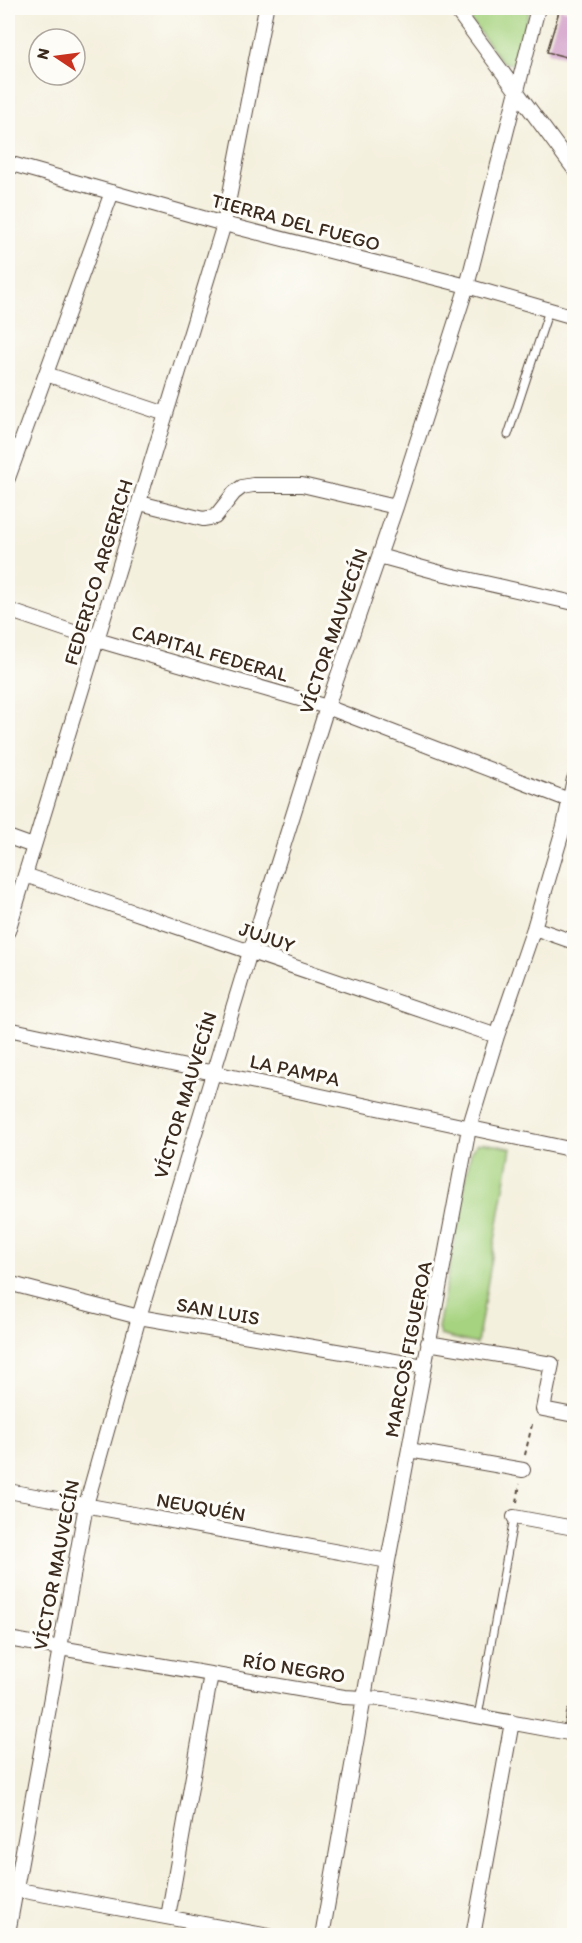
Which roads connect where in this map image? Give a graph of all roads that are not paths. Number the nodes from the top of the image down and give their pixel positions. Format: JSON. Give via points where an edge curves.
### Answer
{"nodes":[{"id":1,"x":266,"y":8,"type":"edge"},
{"id":2,"x":455,"y":8,"type":"edge"},
{"id":3,"x":538,"y":8,"type":"edge"},
{"id":4,"x":518,"y":91,"type":"junction"},
{"id":5,"x":8,"y":163,"type":"edge"},
{"id":6,"x":574,"y":169,"type":"edge"},
{"id":7,"x":112,"y":192,"type":"junction"},
{"id":8,"x":224,"y":224,"type":"junction"},
{"id":9,"x":466,"y":286,"type":"junction"},
{"id":10,"x":549,"y":310,"type":"junction"},
{"id":11,"x":574,"y":317,"type":"edge"},
{"id":12,"x":46,"y":374,"type":"junction"},
{"id":13,"x":166,"y":414,"type":"junction"},
{"id":14,"x":508,"y":435,"type":"dead end"},
{"id":15,"x":8,"y":478,"type":"edge"},
{"id":16,"x":140,"y":503,"type":"junction"},
{"id":17,"x":396,"y":507,"type":"junction"},
{"id":18,"x":379,"y":556,"type":"junction"},
{"id":19,"x":574,"y":603,"type":"edge"},
{"id":20,"x":8,"y":610,"type":"edge"},
{"id":21,"x":98,"y":640,"type":"junction"},
{"id":22,"x":327,"y":707,"type":"junction"},
{"id":23,"x":574,"y":779,"type":"edge"},
{"id":24,"x":569,"y":800,"type":"junction"},
{"id":25,"x":8,"y":837,"type":"edge"},
{"id":26,"x":33,"y":846,"type":"junction"},
{"id":27,"x":25,"y":875,"type":"junction"},
{"id":28,"x":534,"y":928,"type":"junction"},
{"id":29,"x":8,"y":931,"type":"edge"},
{"id":30,"x":574,"y":942,"type":"edge"},
{"id":31,"x":250,"y":952,"type":"junction"},
{"id":32,"x":8,"y":1029,"type":"edge"},
{"id":33,"x":497,"y":1036,"type":"junction"},
{"id":34,"x":213,"y":1071,"type":"junction"},
{"id":35,"x":470,"y":1128,"type":"junction"},
{"id":36,"x":574,"y":1149,"type":"edge"},
{"id":37,"x":8,"y":1283,"type":"edge"},
{"id":38,"x":139,"y":1317,"type":"junction"},
{"id":39,"x":428,"y":1343,"type":"junction"},
{"id":40,"x":424,"y":1366,"type":"junction"},
{"id":41,"x":574,"y":1415,"type":"edge"},
{"id":42,"x":409,"y":1450,"type":"junction"},
{"id":43,"x":523,"y":1470,"type":"dead end"},
{"id":44,"x":8,"y":1491,"type":"edge"},
{"id":45,"x":86,"y":1505,"type":"junction"},
{"id":46,"x":514,"y":1517,"type":"joint"},
{"id":47,"x":574,"y":1528,"type":"edge"},
{"id":48,"x":388,"y":1561,"type":"junction"},
{"id":49,"x":8,"y":1639,"type":"edge"},
{"id":50,"x":59,"y":1648,"type":"junction"},
{"id":51,"x":211,"y":1674,"type":"junction"},
{"id":52,"x":365,"y":1697,"type":"junction"},
{"id":53,"x":574,"y":1713,"type":"edge"},
{"id":54,"x":478,"y":1716,"type":"junction"},
{"id":55,"x":512,"y":1722,"type":"junction"},
{"id":56,"x":573,"y":1734,"type":"edge"},
{"id":57,"x":11,"y":1889,"type":"edge"},
{"id":58,"x":168,"y":1917,"type":"junction"},
{"id":59,"x":8,"y":1933,"type":"edge"},
{"id":60,"x":269,"y":1935,"type":"edge"},
{"id":61,"x":322,"y":1935,"type":"edge"},
{"id":62,"x":473,"y":1935,"type":"edge"}],
"edges":[{"from":1,"to":8,"type":"street","name":"FEDERICO ARGERICH"},
{"from":2,"to":4,"type":"street"},
{"from":3,"to":4,"type":"street","name":"VÍCTOR MAUVECÍN"},
{"from":4,"to":6,"type":"street"},
{"from":4,"to":9,"type":"street","name":"VÍCTOR MAUVECÍN"},
{"from":5,"to":7,"type":"street","name":"TIERRA DEL FUEGO"},
{"from":7,"to":8,"type":"street","name":"TIERRA DEL FUEGO"},
{"from":7,"to":12,"type":"street"},
{"from":8,"to":9,"type":"street","name":"TIERRA DEL FUEGO"},
{"from":8,"to":13,"type":"street","name":"FEDERICO ARGERICH"},
{"from":9,"to":10,"type":"street","name":"TIERRA DEL FUEGO"},
{"from":9,"to":17,"type":"street","name":"VÍCTOR MAUVECÍN"},
{"from":10,"to":11,"type":"street","name":"TIERRA DEL FUEGO"},
{"from":10,"to":14,"type":"lane"},
{"from":12,"to":13,"type":"street"},
{"from":12,"to":15,"type":"street"},
{"from":13,"to":16,"type":"street","name":"FEDERICO ARGERICH"},
{"from":16,"to":17,"type":"street","via":[[203,519],[215,517],[242,488],[302,485]]},
{"from":16,"to":21,"type":"street","name":"FEDERICO ARGERICH"},
{"from":17,"to":18,"type":"street","name":"VÍCTOR MAUVECÍN"},
{"from":18,"to":19,"type":"street"},
{"from":18,"to":22,"type":"street","name":"VÍCTOR MAUVECÍN"},
{"from":20,"to":21,"type":"street","name":"CAPITAL FEDERAL"},
{"from":21,"to":22,"type":"street","name":"CAPITAL FEDERAL"},
{"from":21,"to":26,"type":"street","name":"FEDERICO ARGERICH"},
{"from":22,"to":24,"type":"street","name":"CAPITAL FEDERAL"},
{"from":22,"to":31,"type":"street","name":"VÍCTOR MAUVECÍN"},
{"from":23,"to":24,"type":"street","name":"MARCOS FIGUEROA"},
{"from":24,"to":28,"type":"street","name":"MARCOS FIGUEROA"},
{"from":25,"to":26,"type":"street"},
{"from":26,"to":27,"type":"street","name":"FEDERICO ARGERICH"},
{"from":27,"to":29,"type":"street","name":"FEDERICO ARGERICH"},
{"from":27,"to":31,"type":"street","name":"JUJUY"},
{"from":28,"to":30,"type":"street"},
{"from":28,"to":33,"type":"street","name":"MARCOS FIGUEROA"},
{"from":31,"to":33,"type":"street","name":"JUJUY"},
{"from":31,"to":34,"type":"street","name":"VÍCTOR MAUVECÍN"},
{"from":32,"to":34,"type":"street","name":"LA PAMPA"},
{"from":33,"to":35,"type":"street","name":"MARCOS FIGUEROA"},
{"from":34,"to":35,"type":"street","name":"LA PAMPA"},
{"from":34,"to":38,"type":"street","name":"VÍCTOR MAUVECÍN"},
{"from":35,"to":36,"type":"street","name":"LA PAMPA"},
{"from":35,"to":39,"type":"street","name":"MARCOS FIGUEROA"},
{"from":37,"to":38,"type":"street","name":"SAN LUIS"},
{"from":38,"to":40,"type":"street","name":"SAN LUIS"},
{"from":38,"to":45,"type":"street","name":"VÍCTOR MAUVECÍN"},
{"from":39,"to":40,"type":"street","name":"MARCOS FIGUEROA"},
{"from":39,"to":41,"type":"street","via":[[552,1364],[543,1409]]},
{"from":40,"to":42,"type":"street","name":"MARCOS FIGUEROA"},
{"from":42,"to":43,"type":"street"},
{"from":42,"to":48,"type":"street","name":"MARCOS FIGUEROA"},
{"from":44,"to":45,"type":"street","name":"NEUQUÉN"},
{"from":45,"to":48,"type":"street","name":"NEUQUÉN"},
{"from":45,"to":50,"type":"street","name":"VÍCTOR MAUVECÍN"},
{"from":46,"to":47,"type":"street"},
{"from":46,"to":54,"type":"lane"},
{"from":48,"to":52,"type":"street","name":"MARCOS FIGUEROA"},
{"from":49,"to":50,"type":"street","name":"RÍO NEGRO"},
{"from":50,"to":51,"type":"street","name":"RÍO NEGRO"},
{"from":50,"to":57,"type":"street","name":"VÍCTOR MAUVECÍN"},
{"from":51,"to":52,"type":"street","name":"RÍO NEGRO","via":[[344,1697]]},
{"from":51,"to":58,"type":"street"},
{"from":52,"to":54,"type":"street","name":"RÍO NEGRO"},
{"from":52,"to":61,"type":"street","name":"MARCOS FIGUEROA"},
{"from":53,"to":56,"type":"street"},
{"from":54,"to":55,"type":"street","name":"RÍO NEGRO"},
{"from":55,"to":56,"type":"street","name":"RÍO NEGRO"},
{"from":55,"to":62,"type":"street"},
{"from":57,"to":58,"type":"street"},
{"from":57,"to":59,"type":"street","name":"VÍCTOR MAUVECÍN"},
{"from":58,"to":60,"type":"street"}]}
